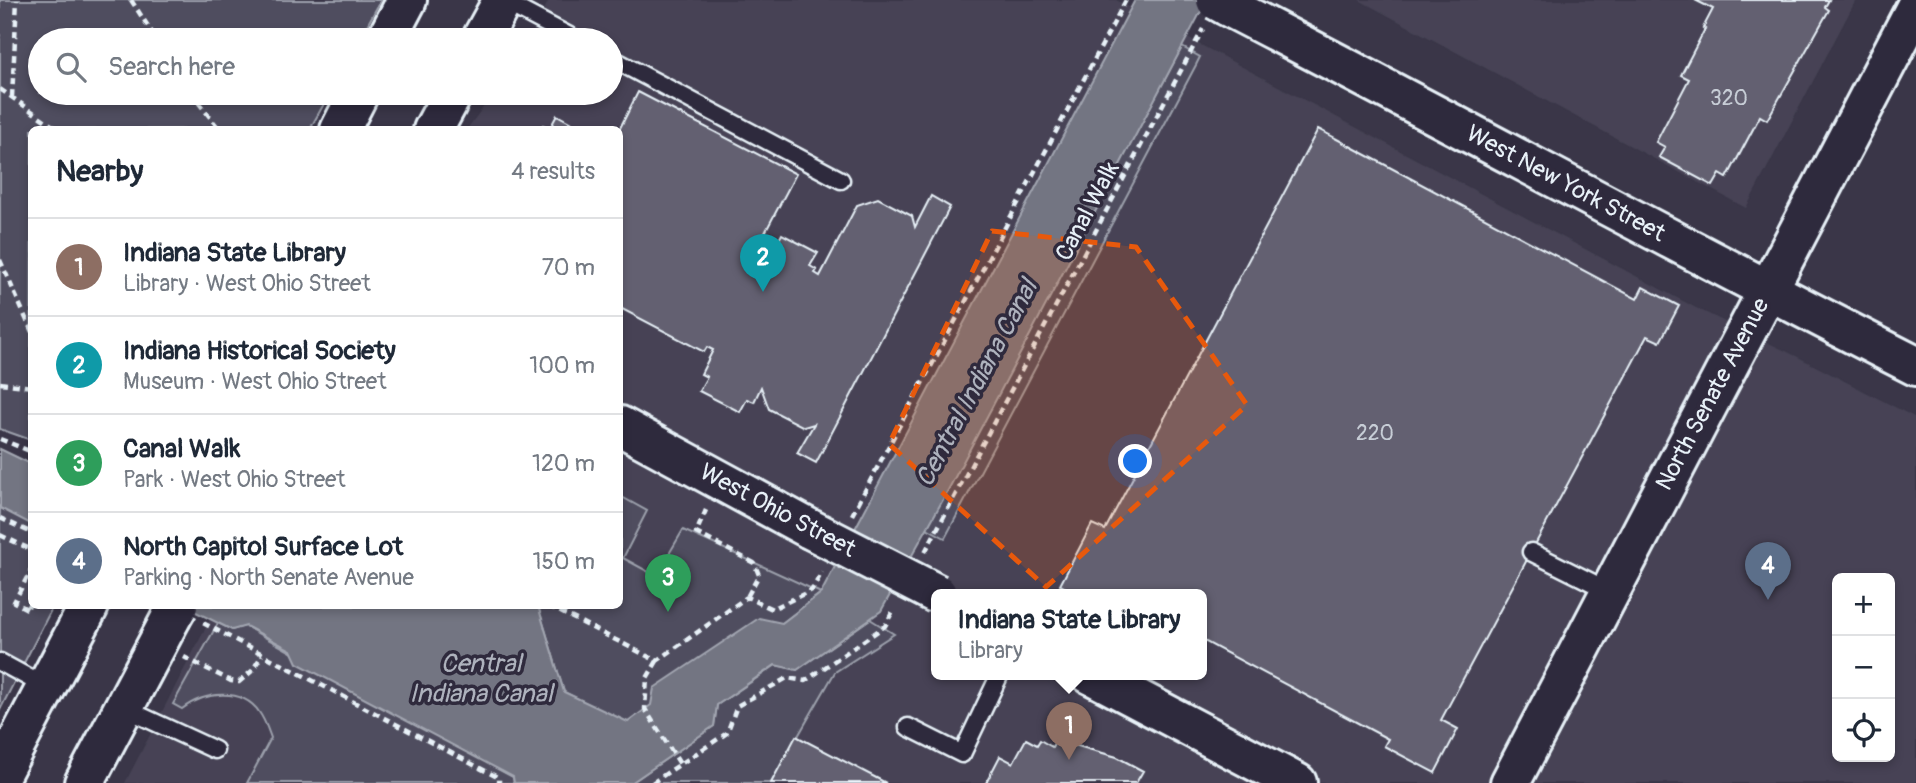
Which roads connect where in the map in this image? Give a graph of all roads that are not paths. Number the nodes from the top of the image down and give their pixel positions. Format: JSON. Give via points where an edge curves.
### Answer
{"nodes":[{"id":1,"x":407,"y":0,"type":"edge"},
{"id":2,"x":503,"y":0,"type":"edge"},
{"id":3,"x":1916,"y":7,"type":"edge"},
{"id":4,"x":1217,"y":9,"type":"edge"},
{"id":5,"x":392,"y":28,"type":"edge"},
{"id":6,"x":488,"y":28,"type":"edge"},
{"id":7,"x":555,"y":28,"type":"edge"},
{"id":8,"x":623,"y":64,"type":"edge"},
{"id":9,"x":353,"y":105,"type":"edge"},
{"id":10,"x":447,"y":105,"type":"edge"},
{"id":11,"x":342,"y":126,"type":"edge"},
{"id":12,"x":435,"y":126,"type":"edge"},
{"id":13,"x":841,"y":180,"type":"dead end"},
{"id":14,"x":1766,"y":290,"type":"junction"},
{"id":15,"x":1916,"y":366,"type":"edge"},
{"id":16,"x":623,"y":428,"type":"edge"},
{"id":17,"x":1531,"y":552,"type":"dead end"},
{"id":18,"x":931,"y":591,"type":"edge"},
{"id":19,"x":1609,"y":591,"type":"junction"},
{"id":20,"x":87,"y":609,"type":"edge"},
{"id":21,"x":180,"y":614,"type":"edge"},
{"id":22,"x":0,"y":662,"type":"edge"},
{"id":23,"x":997,"y":680,"type":"edge"},
{"id":24,"x":1101,"y":680,"type":"edge"},
{"id":25,"x":46,"y":687,"type":"junction"},
{"id":26,"x":124,"y":708,"type":"junction"},
{"id":27,"x":908,"y":727,"type":"dead end"},
{"id":28,"x":215,"y":750,"type":"dead end"},
{"id":29,"x":0,"y":775,"type":"edge"},
{"id":30,"x":84,"y":783,"type":"edge"},
{"id":31,"x":1297,"y":783,"type":"edge"},
{"id":32,"x":1510,"y":783,"type":"edge"}],
"edges":[{"from":1,"to":5,"type":"main road"},
{"from":2,"to":6,"type":"main road"},
{"from":2,"to":7,"type":"lane"},
{"from":3,"to":14,"type":"main road","name":"North Senate Avenue"},
{"from":4,"to":14,"type":"main road","name":"West New York Street","via":[[1448,120]]},
{"from":8,"to":13,"type":"lane"},
{"from":9,"to":11,"type":"main road"},
{"from":10,"to":12,"type":"main road"},
{"from":14,"to":15,"type":"main road","name":"West New York Street"},
{"from":14,"to":19,"type":"main road","name":"North Senate Avenue"},
{"from":16,"to":18,"type":"main road","name":"West Ohio Street","bridge":true},
{"from":17,"to":19,"type":"lane"},
{"from":19,"to":32,"type":"main road","name":"North Senate Avenue"},
{"from":20,"to":25,"type":"main road"},
{"from":21,"to":26,"type":"main road"},
{"from":22,"to":25,"type":"lane"},
{"from":23,"to":27,"type":"lane","via":[[962,754]]},
{"from":24,"to":31,"type":"main road"},
{"from":25,"to":29,"type":"main road"},
{"from":26,"to":28,"type":"lane"},
{"from":26,"to":30,"type":"main road"}]}
